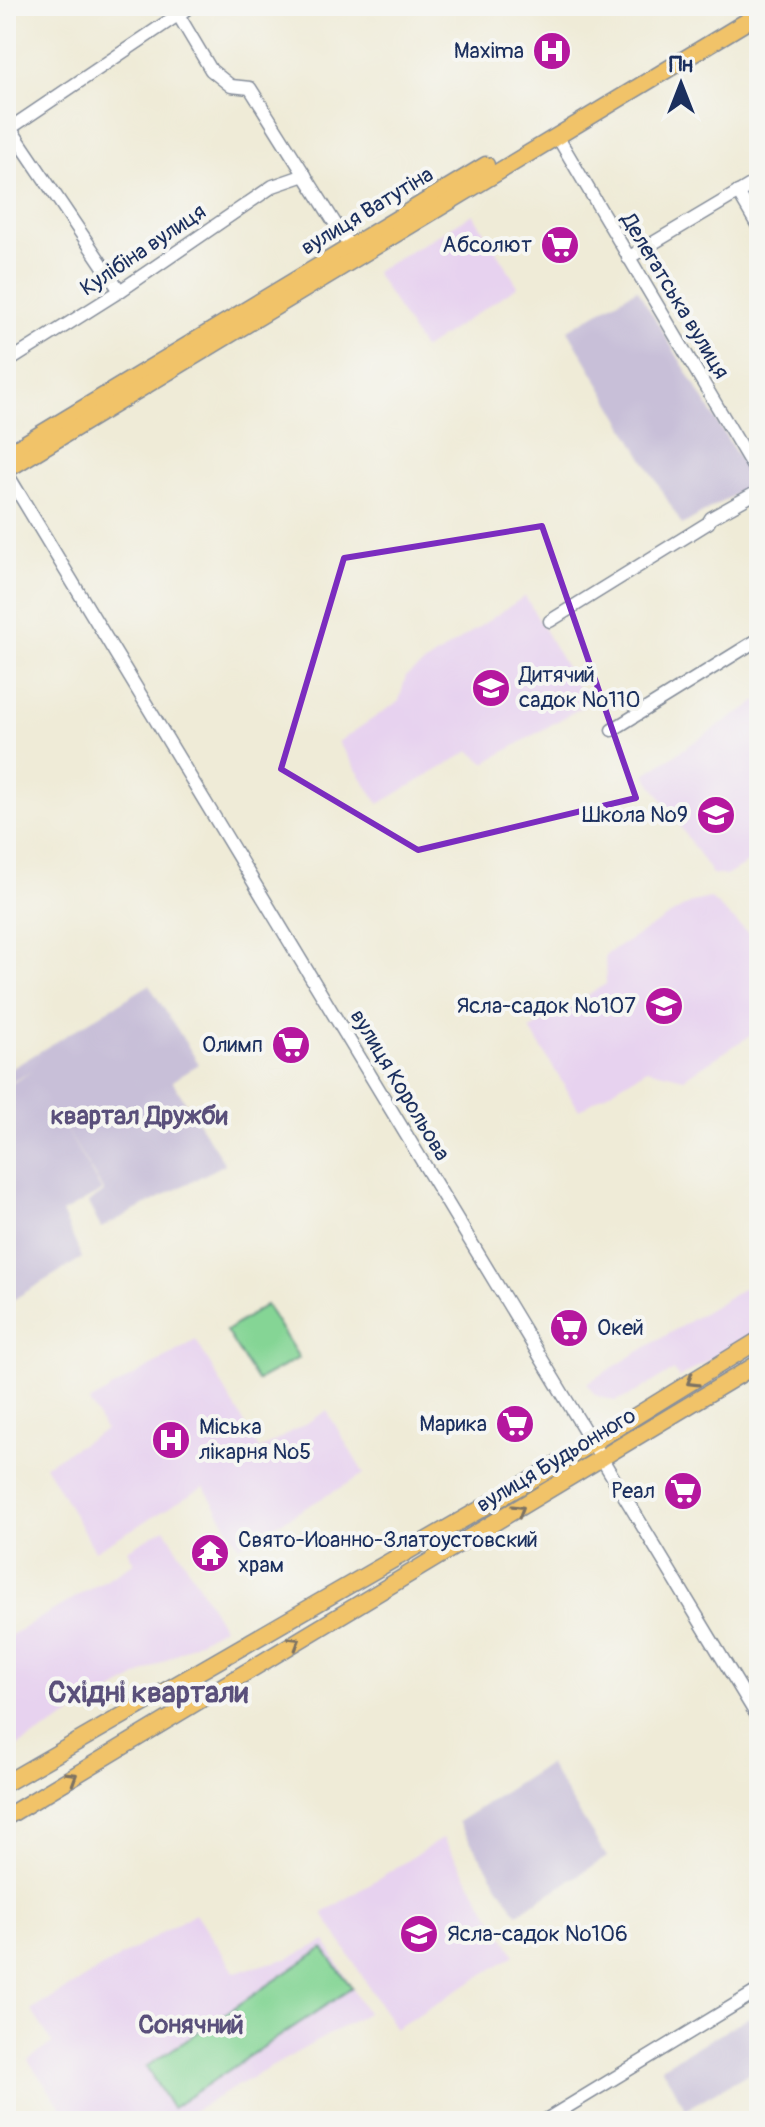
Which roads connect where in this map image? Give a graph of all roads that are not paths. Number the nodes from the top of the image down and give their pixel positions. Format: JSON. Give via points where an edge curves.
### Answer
{"nodes":[{"id":1,"x":191,"y":6,"type":"edge"},
{"id":2,"x":752,"y":6,"type":"edge"},
{"id":3,"x":176,"y":10,"type":"edge"},
{"id":4,"x":759,"y":14,"type":"edge"},
{"id":5,"x":7,"y":127,"type":"edge"},
{"id":6,"x":557,"y":136,"type":"junction"},
{"id":7,"x":305,"y":175,"type":"junction"},
{"id":8,"x":759,"y":180,"type":"edge"},
{"id":9,"x":738,"y":192,"type":"junction"},
{"id":10,"x":759,"y":228,"type":"edge"},
{"id":11,"x":353,"y":252,"type":"junction"},
{"id":12,"x":628,"y":258,"type":"junction"},
{"id":13,"x":120,"y":291,"type":"junction"},
{"id":14,"x":6,"y":363,"type":"edge"},
{"id":15,"x":6,"y":455,"type":"edge"},
{"id":16,"x":6,"y":471,"type":"edge"},
{"id":17,"x":759,"y":477,"type":"edge"},
{"id":18,"x":759,"y":491,"type":"edge"},
{"id":19,"x":550,"y":621,"type":"dead end"},
{"id":20,"x":759,"y":639,"type":"edge"},
{"id":21,"x":612,"y":730,"type":"dead end"},
{"id":22,"x":759,"y":1340,"type":"edge"},
{"id":23,"x":759,"y":1363,"type":"edge"},
{"id":24,"x":592,"y":1442,"type":"junction"},
{"id":25,"x":602,"y":1459,"type":"junction"},
{"id":26,"x":759,"y":1719,"type":"edge"},
{"id":27,"x":6,"y":1783,"type":"edge"},
{"id":28,"x":6,"y":1817,"type":"edge"},
{"id":29,"x":759,"y":1990,"type":"edge"},
{"id":30,"x":544,"y":2121,"type":"edge"}],
"edges":[{"from":1,"to":3,"type":"street"},
{"from":2,"to":11,"type":"main road","name":"вулиця Ватутіна"},
{"from":3,"to":5,"type":"street"},
{"from":3,"to":7,"type":"street","via":[[211,70],[231,86],[250,88]]},
{"from":4,"to":6,"type":"main road","name":"вулиця Ватутіна"},
{"from":5,"to":13,"type":"street"},
{"from":6,"to":11,"type":"main road","name":"вулиця Ватутіна"},
{"from":6,"to":12,"type":"street","name":"Делегатська вулиця"},
{"from":7,"to":11,"type":"street"},
{"from":7,"to":13,"type":"street","name":"Кулібіна вулиця","via":[[273,186]]},
{"from":8,"to":9,"type":"street"},
{"from":9,"to":10,"type":"street"},
{"from":9,"to":12,"type":"street"},
{"from":11,"to":15,"type":"main road","name":"вулиця Ватутіна"},
{"from":11,"to":16,"type":"main road","name":"вулиця Ватутіна"},
{"from":12,"to":17,"type":"street","name":"Делегатська вулиця"},
{"from":13,"to":14,"type":"street","name":"Кулібіна вулиця"},
{"from":16,"to":24,"type":"street","name":"вулиця Корольова"},
{"from":18,"to":19,"type":"street"},
{"from":20,"to":21,"type":"street"},
{"from":22,"to":24,"type":"main road","name":"вулиця Будьонного","one_way":true},
{"from":23,"to":25,"type":"main road","name":"вулиця Будьонного"},
{"from":24,"to":25,"type":"street","name":"вулиця Корольова"},
{"from":24,"to":27,"type":"main road","name":"вулиця Будьонного"},
{"from":25,"to":26,"type":"street","name":"вулиця Корольова"},
{"from":28,"to":25,"type":"main road","name":"вулиця Будьонного","one_way":true},
{"from":29,"to":30,"type":"street"}]}
